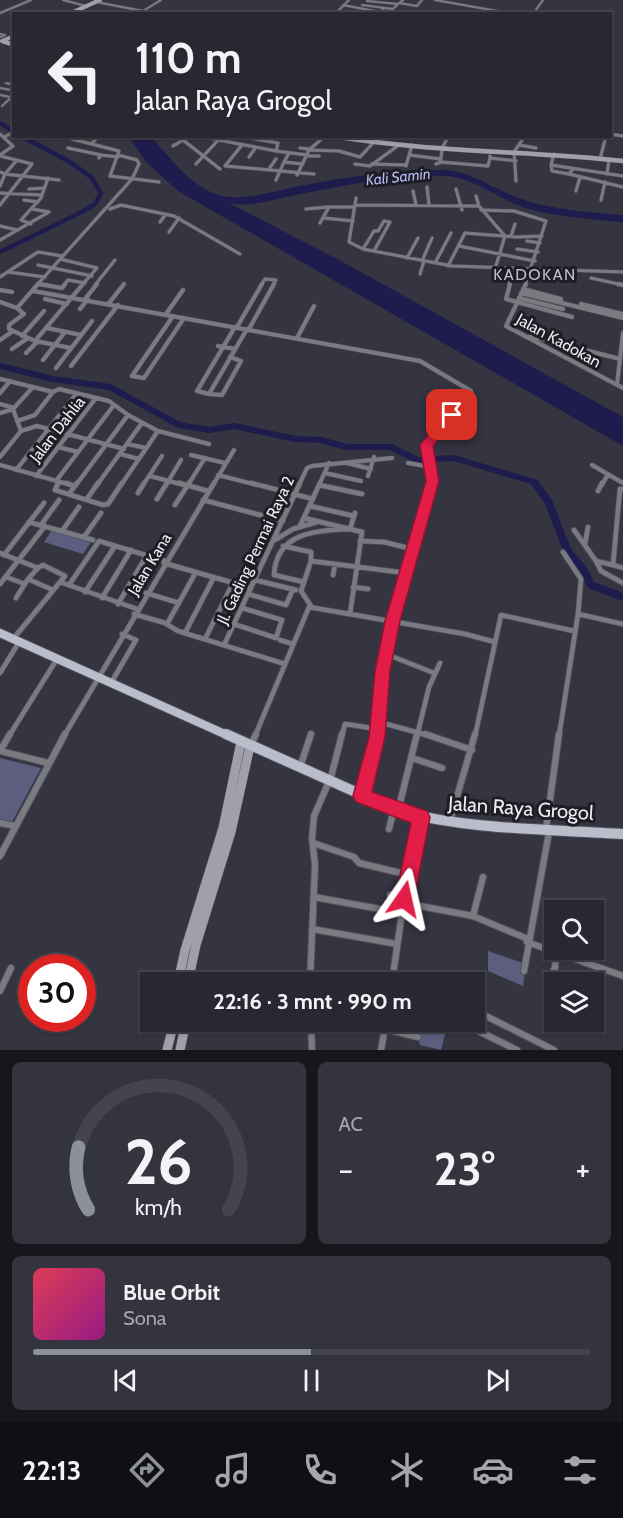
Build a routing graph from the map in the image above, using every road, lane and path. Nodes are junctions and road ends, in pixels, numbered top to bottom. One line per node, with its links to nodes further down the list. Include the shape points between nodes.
1 (31, 0): 29 (street)
2 (63, 0): 15 (street)
3 (161, 0): 20 (street)
4 (349, 0): 13 (street)
5 (390, 0): 11 (street)
6 (403, 0): 12 (street)
7 (422, 0): 16 (street)
8 (435, 0): 28 (street)
9 (98, 1): 15 (street); 20 (street)
10 (368, 1): 11 (street); 14 (street)
11 (387, 3): 12 (street)
12 (399, 4): 16 (street); 18 (street, via 394,9)
13 (343, 5): 17 (street); 23 (street)
14 (362, 5): 17 (street); 18 (street)
15 (86, 6): 19 (street)
16 (417, 6): 27 (street)
17 (357, 8): 24 (street); 25 (street)
18 (384, 8): 26 (street)
19 (76, 10): 21 (street); 22 (street)
20 (143, 11)
21 (72, 12)
22 (86, 12)
23 (337, 12)
24 (352, 12)
25 (366, 12)
26 (381, 12)
27 (413, 12)
28 (503, 12)
29 (0, 13)
30 (6, 83): 31 (street)
31 (12, 85)
32 (0, 95): 33 (street)
33 (12, 96): 34 (street)
34 (2, 106)
35 (12, 133): 37 (street)
36 (0, 134): 37 (street)
37 (4, 137): 78 (street, via 13,146)
38 (72, 138): 55 (street)
39 (96, 138): 55 (street)
40 (188, 138): 51 (street)
41 (206, 138): 53 (street)
42 (220, 138): 53 (street)
43 (251, 138): 52 (street)
44 (266, 138): 52 (street)
45 (323, 138): 58 (street)
46 (344, 138): 54 (street)
47 (379, 138): 54 (street)
48 (448, 138): 63 (street)
49 (524, 138): 60 (street)
50 (605, 138): 89 (street)
51 (183, 140): 61 (street); 82 (street)
52 (263, 140): 65 (street); 71 (street, via 283,145)
53 (218, 141): 57 (street); 82 (street)
54 (375, 142): 56 (street); 85 (street)
55 (90, 143): 70 (street); 81 (street, via 118,150)
56 (401, 144): 59 (street); 105 (street)
57 (242, 145): 65 (street); 108 (street, via 225,166)
58 (315, 145): 62 (street); 69 (street)
59 (412, 145): 63 (street); 80 (street)
60 (519, 145): 73 (street); 75 (street, via 537,146)
61 (173, 146)
62 (322, 147)
63 (443, 147): 67 (street); 91 (street)
64 (68, 148): 70 (street)
65 (256, 148): 71 (street); 84 (street)
66 (300, 148): 69 (street)
67 (464, 148): 68 (street); 97 (street)
68 (476, 149): 72 (street); 102 (street)
69 (309, 150): 79 (street); 85 (street, via 339,151)
70 (81, 151): 81 (street)
71 (276, 151): 74 (street)
72 (493, 151): 73 (street); 86 (street); 88 (street)
73 (514, 152): 75 (street); 93 (street)
74 (289, 153): 76 (street); 95 (street)
75 (532, 153): 77 (street)
76 (298, 154): 79 (street); 96 (street)
77 (554, 154): 89 (street); 104 (street)
78 (0, 155): 90 (street)
79 (307, 155): 83 (street); 103 (street)
80 (409, 155): 91 (street); 105 (street, via 406,166)
81 (118, 156): 123 (street); 128 (street, via 137,160)
82 (203, 156): 99 (street); 107 (street)
83 (319, 156)
84 (249, 157)
85 (360, 157): 100 (street)
86 (490, 158): 88 (street); 106 (street)
87 (276, 159): 108 (street)
88 (497, 159): 93 (street)
89 (600, 159): 92 (street)
90 (17, 160): 116 (street); 125 (street, via 32,164)
91 (441, 160): 97 (street); 101 (street)
92 (609, 160): 94 (street); 120 (street)
93 (516, 161): 131 (street)
94 (623, 161)
95 (284, 162): 96 (street); 111 (street)
96 (293, 163): 103 (street); 114 (street)
97 (459, 163): 102 (street)
98 (585, 163): 112 (street)
99 (196, 164)
100 (355, 164): 105 (street); 109 (street)
101 (436, 164)
102 (474, 164): 106 (street)
103 (303, 165): 117 (street)
104 (551, 165): 110 (street); 119 (street, via 552,171)
105 (370, 166)
106 (488, 166): 115 (street)
107 (220, 169)
108 (268, 169): 111 (street); 121 (street)
109 (352, 169)
110 (573, 169): 112 (street); 119 (street)
111 (279, 171): 114 (street); 130 (street)
112 (583, 171): 120 (street)
113 (0, 172): 116 (street)
114 (288, 172): 117 (street)
115 (487, 172)
116 (5, 174): 125 (street); 134 (street)
117 (297, 174): 118 (street)
118 (314, 174)
119 (569, 174): 126 (street)
120 (607, 174): 124 (street); 133 (street)
121 (265, 175)
122 (102, 176): 123 (street)
123 (110, 176): 128 (street)
124 (623, 176)
125 (22, 177): 127 (street); 143 (street)
126 (580, 177): 133 (street); 141 (street)
127 (48, 178): 129 (street); 137 (street)
128 (132, 179): 132 (street); 164 (street)
129 (58, 180)
130 (276, 180)
131 (516, 181)
132 (159, 182)
133 (605, 183): 136 (street); 149 (street)
134 (0, 186)
135 (427, 187): 154 (street)
136 (623, 187)
137 (45, 188): 138 (street); 144 (street)
138 (30, 189)
139 (456, 189): 155 (street)
140 (413, 191): 153 (street)
141 (576, 191)
142 (0, 193): 143 (street)
143 (9, 194): 144 (street); 151 (street)
144 (42, 195): 150 (street)
145 (476, 196): 157 (street)
146 (396, 197): 152 (street)
147 (356, 198): 156 (street)
148 (24, 200): 150 (street)
149 (601, 200)
150 (38, 202): 159 (street)
151 (0, 205)
152 (395, 205): 153 (street); 156 (street)
153 (416, 205): 154 (street)
154 (429, 205): 155 (street)
155 (460, 205): 157 (street); 161 (street)
156 (355, 206): 158 (street); 167 (street)
157 (479, 206): 162 (street)
158 (328, 207): 160 (street); 166 (street)
159 (32, 209): 170 (street, via 21,220); 170 (street, via 50,212)
160 (306, 209)
161 (462, 210)
162 (481, 210): 177 (street); 180 (street, via 514,211 546,220)
163 (166, 214): 164 (street, via 121,205); 165 (street); 168 (street)
164 (100, 215): 193 (street)
165 (179, 218): 175 (street); 192 (street)
166 (324, 218): 167 (street); 169 (street)
167 (353, 221): 187 (street, via 350,243)
168 (160, 222)
169 (320, 223)
170 (31, 224): 173 (street)
171 (515, 224): 178 (street)
172 (0, 226): 173 (street)
173 (17, 230): 181 (street)
174 (530, 231): 179 (street)
175 (169, 232)
176 (451, 233): 199 (street)
177 (505, 236): 178 (street); 186 (street, via 465,233); 191 (street)
178 (511, 236): 179 (street)
179 (530, 236): 180 (street)
180 (542, 236): 185 (street, Jalan Kadokan)
181 (0, 238)
182 (418, 238): 194 (street)
183 (432, 238): 196 (street)
184 (527, 241): 185 (street)
185 (540, 243): 190 (street, Jalan Kadokan)
186 (459, 246): 191 (street); 202 (street)
187 (363, 249): 189 (street); 189 (street, via 374,231 391,220)
188 (517, 249): 190 (street)
189 (374, 251): 194 (street)
190 (538, 252): 197 (street, Jalan Kadokan)
191 (500, 254): 197 (street); 205 (street)
192 (240, 255)
193 (61, 257): 203 (street); 208 (street, via 38,252); 211 (street, via 95,266)
194 (405, 258): 196 (street); 201 (street)
195 (116, 260): 226 (street)
196 (423, 261): 199 (street); 210 (street)
197 (535, 261): 207 (street, Jalan Kadokan)
198 (479, 262): 204 (street)
199 (435, 264): 202 (street)
200 (38, 265): 203 (street)
201 (399, 265)
202 (447, 266): 204 (street)
203 (52, 268): 211 (street); 213 (street)
204 (477, 268): 205 (street)
205 (495, 269): 206 (street)
206 (513, 270): 207 (street); 223 (street, via 506,298)
207 (532, 270): 209 (street); 223 (street, Jalan Kadokan)
208 (8, 272): 212 (street); 213 (street)
209 (623, 272)
210 (420, 274)
211 (92, 276): 215 (street)
212 (0, 277)
213 (45, 277): 216 (street)
214 (591, 278): 218 (street)
215 (85, 283): 216 (street, via 68,280 62,288); 224 (street)
216 (39, 284): 221 (street)
217 (123, 284): 231 (street)
218 (623, 285)
219 (0, 290): 222 (street)
220 (183, 290): 240 (street)
221 (33, 291): 224 (street); 236 (street)
222 (12, 292)
223 (520, 296): 227 (street); 238 (street); 242 (street); 243 (street); 254 (street, Jalan Kadokan, via 506,325)
224 (73, 297): 226 (street); 232 (street)
225 (45, 299): 232 (street)
226 (87, 299): 231 (street); 237 (street)
227 (561, 299)
228 (253, 300): 230 (street); 230 (street, via 265,279 276,280); 246 (street)
229 (0, 302): 236 (street)
230 (265, 302): 248 (street)
231 (109, 303): 234 (street)
232 (67, 304): 247 (street)
233 (581, 304): 242 (street)
234 (118, 305): 240 (street); 270 (street)
235 (314, 306): 256 (street)
236 (17, 308): 249 (street, via 24,314 8,326)
237 (80, 309)
238 (563, 309)
239 (44, 311): 253 (street)
240 (166, 314): 241 (street)
241 (173, 316): 244 (street); 260 (street)
242 (623, 316)
243 (572, 317)
244 (184, 318): 246 (street); 263 (street)
245 (92, 321): 252 (street)
246 (236, 327): 248 (street); 261 (street)
247 (47, 328): 250 (street); 258 (street)
248 (248, 329): 256 (street); 265 (street)
249 (13, 331): 253 (street); 257 (street)
250 (65, 332): 252 (street); 259 (street)
251 (623, 333): 268 (street)
252 (81, 335): 262 (street)
253 (22, 336): 255 (street)
254 (526, 337): 268 (street); 276 (street, Jalan Kadokan)
255 (28, 338): 258 (street); 264 (street)
256 (297, 338): 321 (street, via 420,361 469,389 470,395 430,440)
257 (0, 340)
258 (36, 342): 259 (street); 266 (street)
259 (53, 345): 262 (street); 269 (street)
260 (153, 345): 263 (street); 263 (street, via 133,376 144,378)
261 (220, 346): 265 (street); 282 (street, via 197,390)
262 (71, 348): 271 (street)
263 (164, 348)
264 (12, 349)
265 (235, 349): 267 (street)
266 (26, 353)
267 (230, 357): 272 (street); 274 (street, via 242,361)
268 (621, 359): 276 (street)
269 (43, 360)
270 (71, 366)
271 (57, 368)
272 (218, 378): 274 (street); 282 (street)
273 (0, 379): 275 (street)
274 (230, 380): 282 (street, via 222,395)
275 (10, 381): 277 (street); 280 (street)
276 (616, 385): 278 (street, Jalan Kadokan)
277 (33, 387): 279 (street); 287 (street)
278 (623, 388)
279 (53, 392): 281 (street, via 59,389); 290 (street)
280 (0, 393)
281 (77, 393): 283 (street); 294 (street)
282 (209, 394)
283 (96, 398): 285 (street); 297 (street, Jalan Dahlia)
284 (0, 404): 286 (street)
285 (114, 405): 289 (street); 298 (street)
286 (7, 409): 287 (street); 288 (street)
287 (14, 409): 291 (street)
288 (0, 413)
289 (128, 415): 292 (street); 299 (street)
290 (35, 416): 291 (street); 293 (street)
291 (17, 421): 295 (street)
292 (142, 423): 296 (street); 300 (street)
293 (37, 426): 294 (street); 295 (street)
294 (48, 429): 297 (street); 324 (street)
295 (21, 431): 310 (street)
296 (158, 431): 301 (street); 303 (street)
297 (68, 434): 298 (street); 302 (street, Jalan Dahlia)
298 (88, 439): 299 (street); 306 (street)
299 (106, 444): 304 (street); 337 (street)
300 (128, 444): 303 (street); 304 (street)
301 (209, 444)
302 (58, 447): 306 (street); 328 (street, Jalan Dahlia)
303 (146, 448): 314 (street)
304 (124, 449): 307 (street)
305 (234, 450): 316 (street, Jalan Kana)
306 (78, 452): 333 (street)
307 (120, 454): 314 (street); 347 (street)
308 (191, 454): 312 (street)
309 (162, 456): 329 (street)
310 (0, 457)
311 (374, 457): 313 (street); 318 (street); 323 (street)
312 (205, 458): 316 (street); 335 (street)
313 (392, 458)
314 (139, 459): 347 (street, via 106,504)
315 (181, 460): 331 (street)
316 (225, 463): 327 (street, Jalan Kana)
317 (329, 463): 318 (street, Jl. Gading Permai Raya 2); 325 (street); 343 (street, Jl. Gading Permai Raya 2, via 308,468)
318 (344, 463): 323 (street)
319 (408, 463): 321 (street)
320 (0, 465): 324 (street)
321 (430, 465): 372 (street, via 429,494)
322 (592, 465): 326 (street)
323 (371, 469): 330 (street)
324 (16, 470): 328 (street)
325 (325, 473): 332 (street); 336 (street)
326 (608, 474): 334 (street); 340 (street)
327 (218, 475): 339 (street, Jalan Kana); 343 (street)
328 (36, 476): 333 (street)
329 (150, 476): 331 (street); 341 (street)
330 (368, 476)
331 (168, 481): 335 (street); 348 (street)
332 (361, 481)
333 (58, 482): 337 (street); 342 (street, via 54,490)
334 (623, 483)
335 (186, 485): 339 (street); 351 (street)
336 (320, 485): 344 (street); 345 (street)
337 (75, 486): 342 (street)
338 (623, 489): 382 (street)
339 (208, 491): 349 (street, Jalan Kana)
340 (598, 491)
341 (138, 493)
342 (69, 494): 347 (street)
343 (295, 494): 345 (street); 356 (street, Jl. Gading Permai Raya 2)
344 (362, 494)
345 (313, 499): 352 (street)
346 (59, 500): 359 (street)
347 (87, 500)
348 (157, 500)
349 (203, 500): 356 (street); 380 (street, Jalan Kana)
350 (44, 503): 358 (street)
351 (175, 505)
352 (310, 506): 355 (street); 362 (street, via 355,515)
353 (79, 507): 364 (street)
354 (100, 513): 365 (street)
355 (304, 518): 357 (street); 360 (street)
356 (283, 521): 368 (street, Jl. Gading Permai Raya 2)
357 (319, 521): 360 (street); 362 (street)
358 (29, 522): 359 (street); 375 (street)
359 (43, 526): 364 (street); 377 (street)
360 (300, 526): 368 (street)
361 (588, 527): 369 (street)
362 (350, 528): 367 (street, via 362,532); 371 (street, via 316,531)
363 (574, 530): 369 (street)
364 (62, 531): 365 (street)
365 (84, 537): 366 (street)
366 (93, 540)
367 (360, 541): 372 (street); 383 (street)
368 (273, 542): 391 (street, Jl. Gading Permai Raya 2)
369 (585, 544): 379 (street)
370 (116, 546): 373 (street); 398 (street, via 98,542); 405 (street)
371 (283, 546): 378 (street, via 311,552); 394 (street, via 274,575)
372 (412, 549): 387 (street)
373 (131, 550): 376 (street); 409 (street)
374 (563, 552): 416 (street, via 580,576)
375 (2, 554): 377 (street)
376 (147, 555): 380 (street); 411 (street)
377 (19, 560): 384 (street); 389 (street)
378 (311, 561): 381 (street); 394 (street)
379 (596, 561): 382 (street); 396 (street, via 601,571)
380 (165, 562): 386 (street); 406 (street, Jalan Kana)
381 (335, 565): 383 (street); 388 (street)
382 (613, 565): 385 (street)
383 (356, 567): 387 (street); 399 (street)
384 (38, 568): 392 (street); 393 (street, via 43,565 64,574)
385 (623, 568)
386 (196, 572): 390 (street); 410 (street)
387 (406, 573): 417 (street)
388 (333, 574)
389 (6, 577): 392 (street); 397 (street)
390 (214, 578): 395 (street); 423 (street)
391 (255, 580): 400 (street, Jl. Gading Permai Raya 2); 403 (street)
392 (27, 581): 402 (street); 408 (street)
393 (60, 582): 398 (street); 402 (street)
394 (304, 582): 404 (street)
395 (233, 583): 400 (street); 425 (street)
396 (623, 583)
397 (0, 584)
398 (69, 585): 405 (street)
399 (353, 587): 401 (street); 415 (street)
400 (251, 588): 407 (street, Jl. Gading Permai Raya 2)
401 (368, 589)
402 (53, 590): 427 (street)
403 (294, 590): 404 (street); 407 (street, via 287,605)
404 (301, 591): 412 (street)
405 (85, 592): 409 (street)
406 (146, 593): 410 (street); 414 (street, Jalan Kana)
407 (248, 594): 413 (street, Jl. Gading Permai Raya 2)
408 (16, 598)
409 (102, 598): 411 (street)
410 (179, 603): 418 (street)
411 (119, 604): 414 (street)
412 (311, 606): 415 (street); 429 (street)
413 (242, 608): 419 (street, Jl. Gading Permai Raya 2); 426 (street, via 283,620)
414 (135, 612): 418 (street); 424 (street, Jalan Kana)
415 (350, 614): 417 (street)
416 (578, 614): 420 (street); 421 (street)
417 (393, 621): 428 (street); 431 (street)
418 (167, 624): 423 (street)
419 (234, 624): 426 (street); 430 (street, Jl. Gading Permai Raya 2)
420 (623, 624)
421 (574, 631): 428 (street, via 503,614); 457 (street)
422 (0, 633): 427 (main road, Jalan Raya Grogol)
423 (185, 633): 425 (street)
424 (122, 634): 437 (street, Jalan Kana); 438 (street, via 136,640)
425 (205, 639): 430 (street)
426 (278, 639): 429 (street)
427 (16, 641): 432 (main road, Jalan Raya Grogol); 435 (street)
428 (495, 642): 443 (street)
429 (293, 644): 434 (street)
430 (224, 645): 434 (street)
431 (386, 654): 436 (street); 439 (street)
432 (57, 659): 437 (main road, Jalan Raya Grogol); 444 (street)
433 (440, 663): 436 (street)
434 (285, 664): 442 (street)
435 (0, 673)
436 (434, 673): 440 (street)
437 (96, 678): 438 (main road, Jalan Raya Grogol); 446 (street, Jalan Kana)
438 (111, 684): 442 (main road, Jalan Raya Grogol)
439 (379, 726): 440 (street); 449 (street, via 345,724); 450 (street)
440 (419, 732): 443 (street); 445 (street)
441 (311, 733): 447 (street)
442 (246, 744): 447 (main road, Jalan Raya Grogol); 477 (street); 478 (street, via 231,832)
443 (472, 750): 453 (street)
444 (0, 751): 446 (street)
445 (412, 758): 448 (street); 451 (street)
446 (48, 763): 455 (street, Jalan Kana)
447 (300, 768): 449 (main road, Jalan Raya Grogol)
448 (442, 768)
449 (329, 781): 450 (main road, Jalan Raya Grogol); 460 (street, via 315,811)
450 (362, 796): 451 (main road, Jalan Raya Grogol)
451 (396, 810): 452 (main road, Jalan Raya Grogol); 456 (street)
452 (421, 817): 453 (main road, Jalan Raya Grogol); 462 (street)
453 (450, 821): 457 (main road, Jalan Raya Grogol)
454 (0, 823): 455 (street)
455 (15, 826): 459 (street, Jalan Kana)
456 (389, 829)
457 (548, 829): 458 (main road, Jalan Raya Grogol); 470 (street)
458 (623, 834)
459 (4, 841): 461 (street, Jalan Kana)
460 (313, 843): 462 (street, via 354,857 359,863); 465 (street)
461 (0, 856)
462 (409, 875): 466 (street)
463 (483, 877): 468 (street)
464 (390, 895): 466 (street)
465 (314, 897): 467 (street); 469 (street)
466 (404, 901): 467 (street); 468 (street)
467 (402, 913): 471 (street)
468 (472, 916): 470 (street)
469 (312, 929): 471 (street); 479 (street)
470 (528, 941): 472 (street); 476 (street)
471 (397, 944): 480 (street)
472 (544, 947)
473 (583, 960): 474 (street)
474 (587, 962): 481 (street)
475 (11, 968): 482 (street)
476 (524, 971)
477 (180, 972)
478 (190, 972)
479 (310, 972)
480 (393, 972)
481 (623, 976)
482 (0, 991)
483 (485, 1016): 496 (street)
484 (172, 1032): 491 (street)
485 (184, 1032): 492 (street)
486 (311, 1032): 493 (street)
487 (384, 1032): 494 (street)
488 (404, 1032): 490 (street)
489 (480, 1032): 495 (street)
490 (418, 1037)
491 (167, 1050)
492 (180, 1050)
493 (312, 1050)
494 (381, 1050)
495 (517, 1050)
496 (554, 1050)

